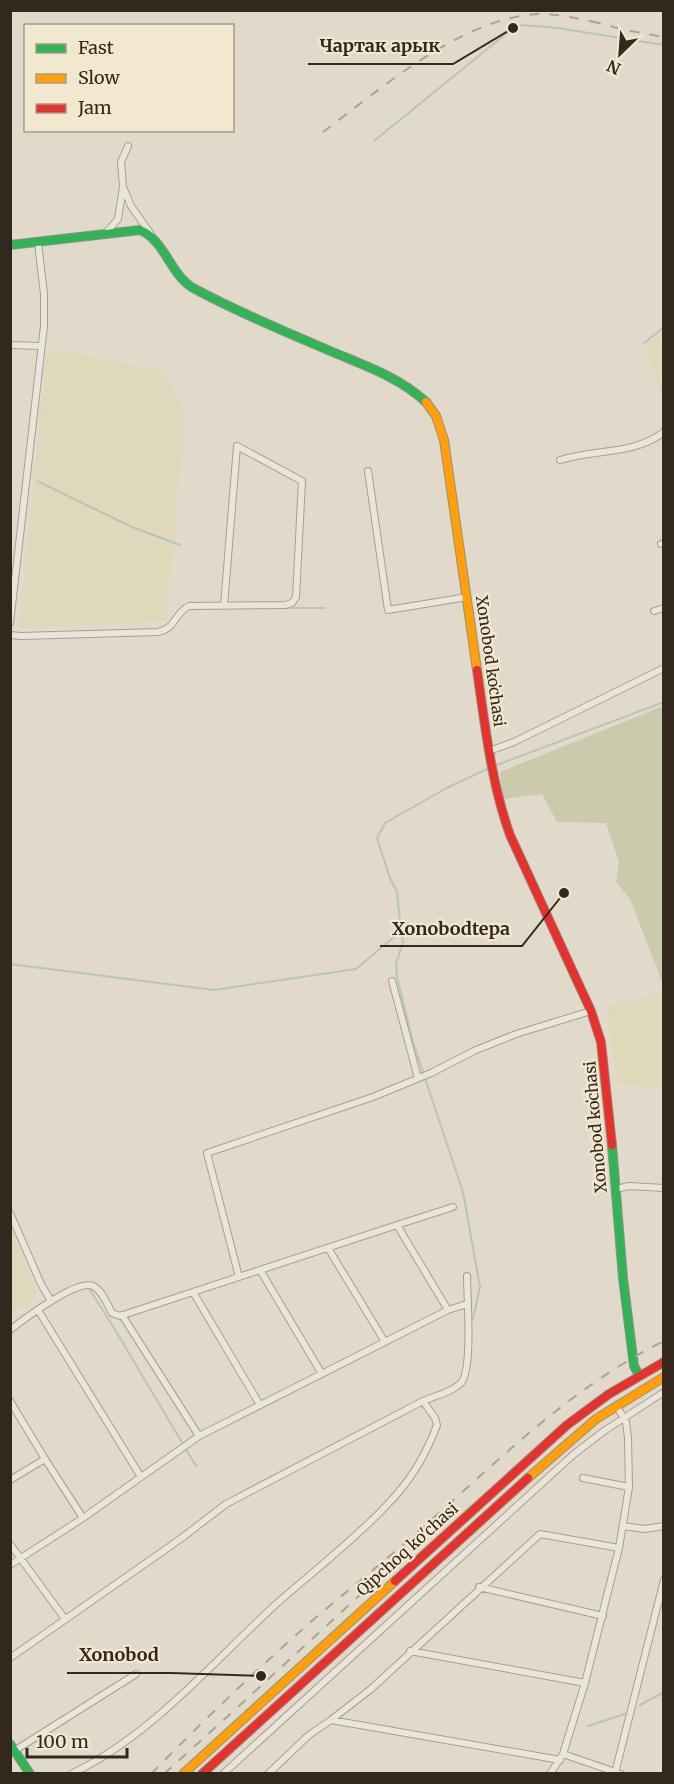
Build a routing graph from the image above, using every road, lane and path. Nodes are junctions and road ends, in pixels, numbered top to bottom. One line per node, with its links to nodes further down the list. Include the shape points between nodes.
1 (128, 146): 2 (street, via 122,162)
2 (123, 187): 3 (street, via 118,219); 4 (street)
3 (105, 234): 4 (main road, via 140,230); 5 (main road)
4 (156, 241): 12 (main road, Xonobod koʻchasi, via 191,287 396,381 430,405 443,435)
5 (38, 243): 6 (main road); 8 (street, via 44,294)
6 (10, 244)
7 (10, 345): 8 (street)
8 (41, 346): 16 (street)
9 (663, 432): 10 (street, via 642,445)
10 (560, 459)
11 (368, 471): 12 (street, via 388,610)
12 (467, 597): 19 (main road, Xonobod koʻchasi)
13 (224, 606): 13 (street, via 285,605 296,597 302,481 237,446); 17 (street, via 187,607 170,628 158,632)
14 (663, 608): 15 (street)
15 (654, 611)
16 (10, 623)
17 (10, 635)
18 (663, 668): 19 (street)
19 (489, 751): 21 (main road, Xonobod koʻchasi, via 510,835)
20 (393, 981): 22 (street)
21 (591, 1011): 22 (street, via 511,1036); 24 (main road, Xonobod koʻchasi, via 603,1054)
22 (418, 1078): 31 (street, via 207,1153)
23 (663, 1188): 24 (street)
24 (616, 1189): 42 (main road, Xonobod koʻchasi, via 625,1294 634,1366)
25 (453, 1207): 27 (street)
26 (10, 1213): 33 (street)
27 (397, 1226): 28 (street); 36 (street)
28 (328, 1248): 29 (street); 39 (street)
29 (260, 1270): 31 (street); 41 (street)
30 (467, 1276): 34 (street)
31 (239, 1277): 32 (street)
32 (193, 1292): 37 (street); 49 (street)
33 (51, 1301): 35 (street); 37 (street, via 90,1284 99,1290 114,1315)
34 (467, 1304): 36 (street); 48 (street, via 465,1375 453,1389)
35 (38, 1310): 38 (street); 54 (street)
36 (448, 1310): 39 (street)
37 (122, 1315): 52 (street)
38 (10, 1329)
39 (385, 1342): 41 (street)
40 (663, 1362): 42 (main road, Qipchoq ko'chasi)
41 (322, 1374): 49 (street)
42 (639, 1375): 44 (main road, Xonobod koʻchasi); 46 (main road, Qipchoq ko'chasi)
43 (663, 1377): 44 (main road, Qipchoq ko'chasi)
44 (646, 1387): 50 (main road, Qipchoq ko'chasi)
45 (663, 1392): 51 (street)
46 (609, 1394): 50 (main road); 78 (main road, Qipchoq ko'chasi, via 535,1453)
47 (10, 1401): 53 (street)
48 (423, 1401): 68 (street, via 226,1504); 77 (street, via 437,1425 421,1461 387,1506 175,1702 95,1762)
49 (260, 1405): 52 (street)
50 (616, 1405): 51 (street); 79 (main road, Qipchoq ko'chasi, via 558,1450)
51 (623, 1417): 57 (street, via 628,1438); 80 (street, via 573,1454)
52 (199, 1436): 54 (street)
53 (45, 1459): 56 (street); 58 (street)
54 (141, 1477): 58 (street)
55 (583, 1478): 57 (street)
56 (10, 1480)
57 (629, 1487): 59 (street)
58 (83, 1518): 63 (street)
59 (623, 1526): 60 (street); 62 (street)
60 (663, 1526)
61 (10, 1544): 63 (street)
62 (619, 1548): 66 (street, via 540,1534); 67 (street)
63 (20, 1558): 64 (street); 68 (street)
64 (10, 1564)
65 (663, 1580): 83 (street)
66 (480, 1587): 67 (street); 69 (street)
67 (603, 1616): 72 (street)
68 (65, 1619): 70 (street)
69 (410, 1651): 72 (street); 73 (street)
70 (10, 1658)
71 (136, 1674): 74 (street)
72 (585, 1683): 75 (street)
73 (332, 1720): 75 (street); 81 (street, via 309,1735)
74 (13, 1748): 76 (main road)
75 (562, 1757): 82 (street); 83 (street)
76 (30, 1773)
77 (71, 1773)
78 (183, 1773)
79 (202, 1773)
80 (223, 1773)
81 (268, 1773)
82 (553, 1773)
83 (618, 1773)

